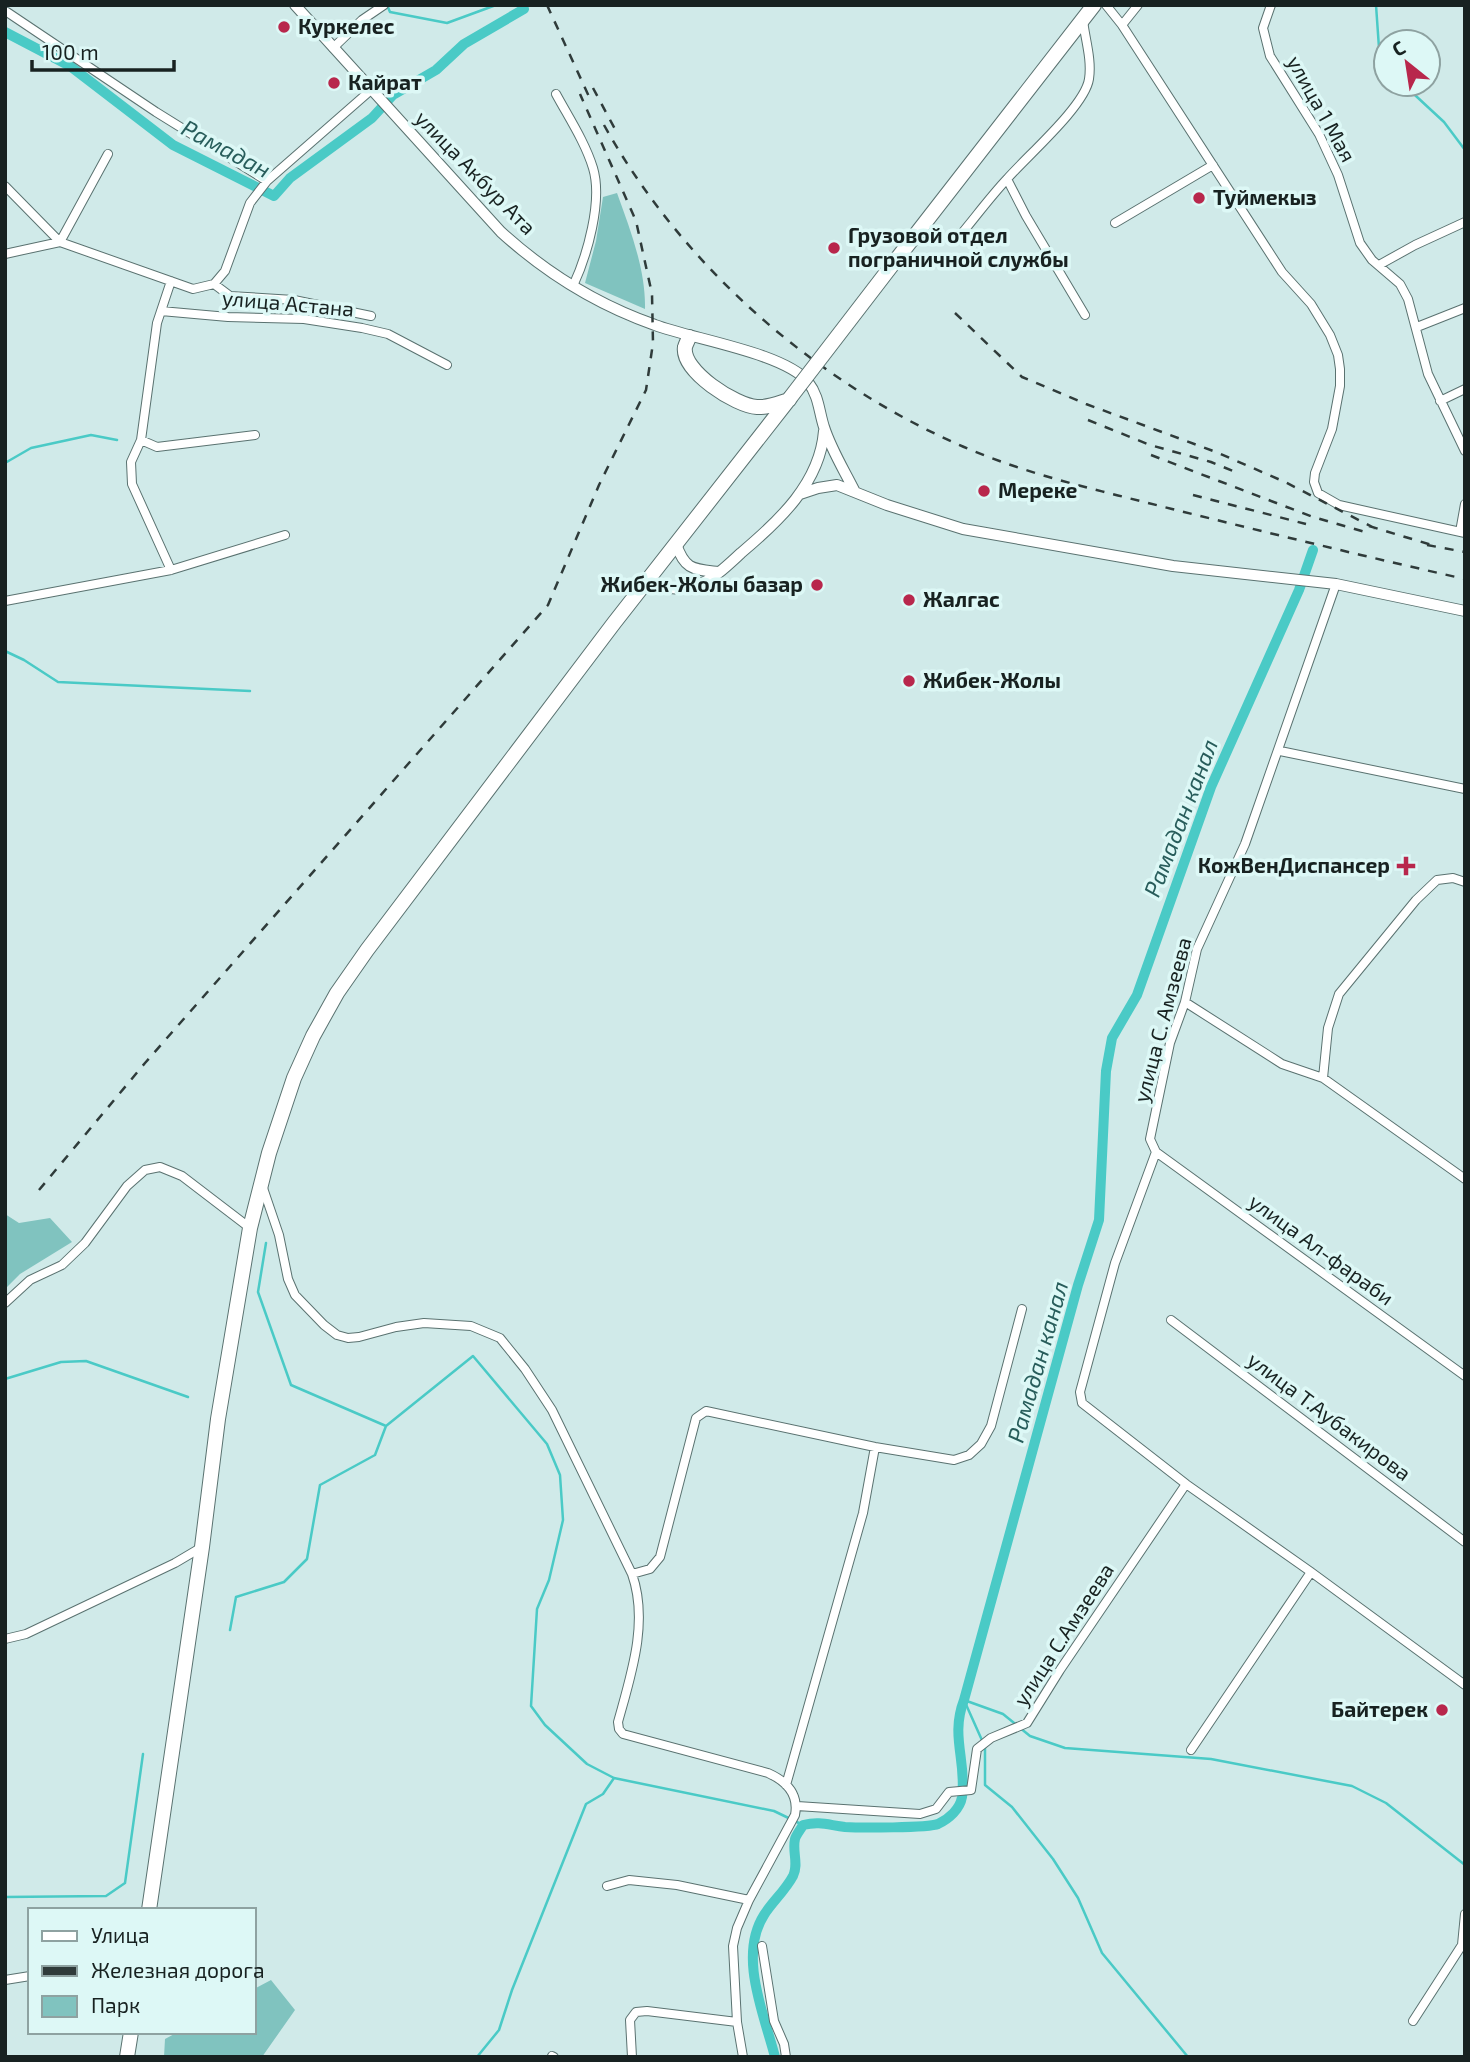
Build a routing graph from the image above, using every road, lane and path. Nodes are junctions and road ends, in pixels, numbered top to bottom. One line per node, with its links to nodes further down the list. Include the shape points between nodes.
1 (295, 5): 10 (main road, улица Акбур Ата)
2 (384, 5): 10 (street)
3 (1094, 5): 8 (highway)
4 (1106, 5): 9 (street)
5 (1138, 5): 9 (street)
6 (1271, 5): 23 (street, улица 1 Мая, via 1263,29 1266,45 1338,174 1360,243)
7 (7, 12): 16 (street)
8 (1083, 20): 15 (street, via 1089,80 1082,96); 35 (highway, bridge)
9 (1122, 25): 14 (street)
10 (333, 48): 11 (main road, улица Акбур Ата)
11 (371, 90): 16 (street, улица Астана); 26 (main road, улица Акбур Ата, via 501,232)
12 (556, 94): 26 (street, via 594,171 595,205 583,264)
13 (107, 154): 21 (street)
14 (1213, 165): 19 (street); 44 (street, via 1282,272 1311,304 1338,355 1340,386 1332,429 1315,473 1318,493 1339,505)
15 (1007, 179): 20 (street); 29 (street)
16 (267, 181): 25 (street, улица Астана, via 250,203 225,271)
17 (5, 186): 21 (street)
18 (1465, 222): 23 (street)
19 (1115, 223)
20 (962, 233)
21 (60, 242): 22 (street); 24 (street, улица Астана)
22 (5, 254)
23 (1379, 265): 31 (street, улица 1 Мая, via 1405,292)
24 (171, 281): 25 (street, улица Астана, via 193,289); 28 (street)
25 (214, 284): 30 (street, улица Астана, via 230,296 293,300)
26 (573, 286): 32 (main road, улица Акбур Ата, via 653,325)
27 (1465, 308): 31 (street)
28 (160, 311): 33 (street, улица Астана, via 303,319 362,328 388,334); 39 (street)
29 (1085, 315)
30 (371, 316)
31 (1417, 327): 36 (street, улица 1 Мая, via 1420,351)
32 (689, 337): 35 (highway, via 686,356 712,386 750,406); 37 (main road, улица Акбур Ата, via 776,361 792,370 808,382)
33 (447, 365)
34 (1465, 388): 36 (street)
35 (789, 399): 46 (highway)
36 (1440, 401): 40 (street, улица 1 Мая)
37 (824, 428): 41 (main road, улица Акбур Ата); 42 (main road, via 815,469)
38 (256, 435): 39 (street, via 157,447)
39 (141, 440): 47 (street, via 131,462 132,484)
40 (1465, 450)
41 (854, 490): 42 (main road, via 837,485); 50 (main road, via 963,529 1173,566)
42 (800, 494): 48 (main road, via 763,535)
43 (1465, 504): 44 (street)
44 (1462, 533)
45 (285, 535): 47 (street)
46 (676, 544): 48 (main road, via 681,560 690,568); 49 (highway)
47 (172, 570): 51 (street)
48 (718, 572): 49 (main road, via 688,588)
49 (645, 583): 60 (highway, via 337,993 294,1078)
50 (1336, 583): 52 (main road); 53 (street, улица С. Амзеева)
51 (5, 601)
52 (1465, 611)
53 (1280, 751): 54 (street); 56 (street, улица С. Амзеева, via 1245,844 1197,949)
54 (1465, 789)
55 (1465, 882): 57 (street, via 1437,880 1339,994 1328,1028)
56 (1185, 1002): 57 (street, via 1282,1064); 58 (street, улица С. Амзеева, via 1170,1043 1150,1139)
57 (1323, 1078): 59 (street)
58 (1156, 1152): 65 (street, улица Ал-фараби); 67 (street, улица С. Амзеева, via 1115,1263 1080,1392 1082,1403)
59 (1465, 1179)
60 (261, 1184): 61 (highway); 71 (street, via 295,1295 337,1335 359,1337 424,1324 471,1326 500,1338 552,1410)
61 (250, 1228): 62 (street, via 182,1175 160,1167 145,1170 127,1186 78,1250 62,1265 30,1280); 69 (highway)
62 (5, 1303)
63 (1022, 1309): 66 (street, via 991,1426 981,1444 954,1460)
64 (1171, 1320): 68 (street, улица Т.Аубакирова)
65 (1465, 1376)
66 (875, 1447): 71 (street, via 706,1410 696,1418 660,1557 650,1569); 75 (street, via 863,1513)
67 (1186, 1484): 70 (street); 76 (street, улица С.Амзеева, via 1027,1723 977,1749 971,1790 948,1792 936,1809 920,1814)
68 (1465, 1542)
69 (202, 1547): 72 (street, via 26,1634); 79 (highway)
70 (1311, 1572): 73 (street); 74 (street)
71 (632, 1574): 75 (street, via 639,1592 638,1638 618,1722 623,1734 768,1773)
72 (5, 1639)
73 (1465, 1685)
74 (1191, 1750)
75 (786, 1784): 76 (street)
76 (797, 1806): 78 (street)
77 (607, 1886): 78 (street, via 629,1880)
78 (748, 1900): 85 (street, via 733,1945)
79 (149, 1908)
80 (1465, 1914): 84 (street, via 1462,1945)
81 (762, 1946): 90 (street, via 774,2021)
82 (28, 1976): 83 (street)
83 (5, 1980)
84 (1413, 2021)
85 (737, 2022): 88 (street, via 636,2012 630,2020); 89 (street)
86 (131, 2034): 87 (highway)
87 (127, 2057)
88 (632, 2057)
89 (743, 2057)
90 (786, 2057)

